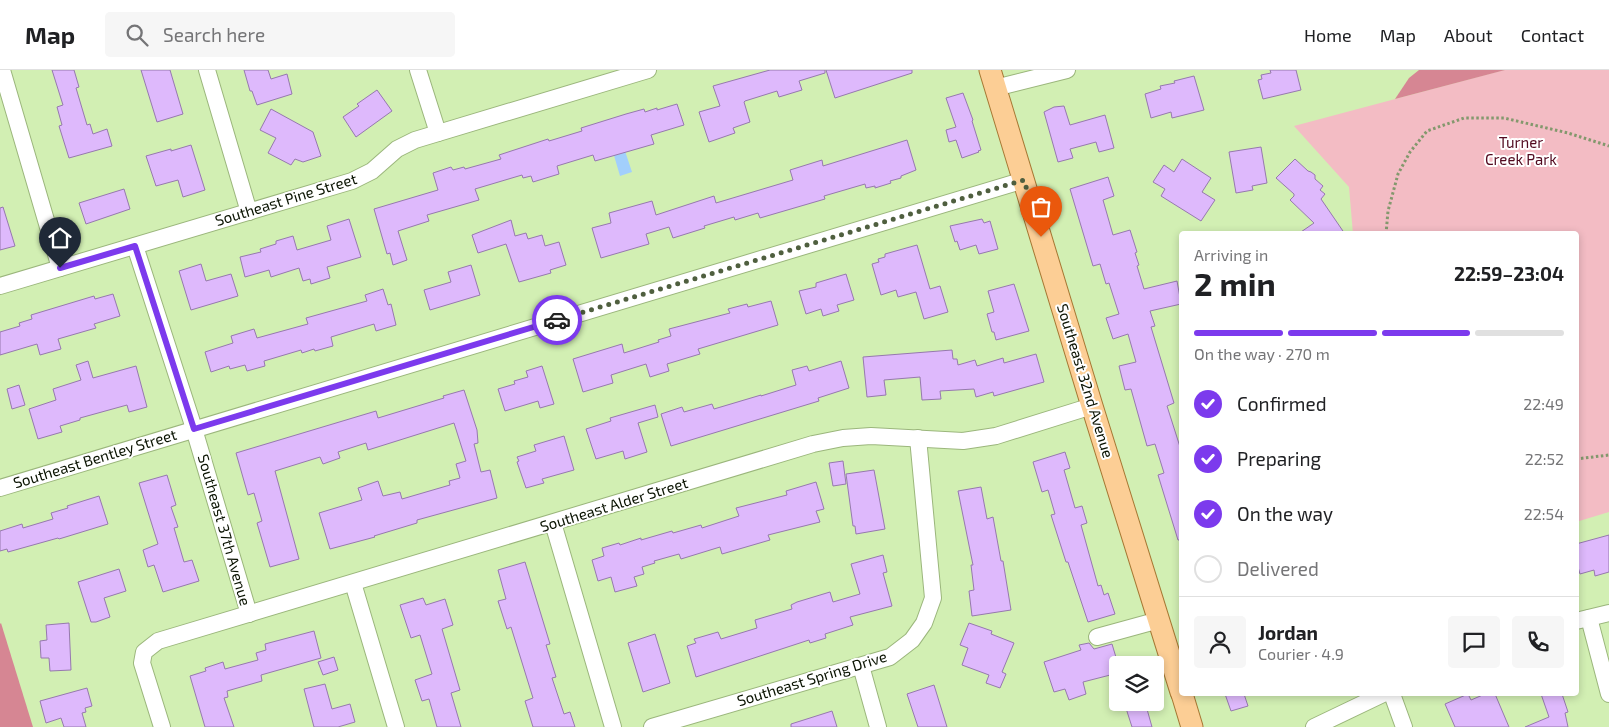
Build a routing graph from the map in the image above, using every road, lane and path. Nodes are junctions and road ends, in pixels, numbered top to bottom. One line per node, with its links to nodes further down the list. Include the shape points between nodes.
1 (2, 70): 14 (street)
2 (207, 70): 11 (street)
3 (418, 70): 8 (street)
4 (648, 70): 6 (street, Southeast Pine Street)
5 (1066, 70): 7 (street)
6 (620, 74): 8 (street, Southeast Pine Street)
7 (992, 79): 10 (main road, Southeast 32nd Avenue)
8 (438, 133): 11 (street, Southeast Pine Street, via 397,149 372,171 352,181)
9 (1609, 146): 12 (path, via 1504,118 1464,118 1427,131 1398,174 1388,210)
10 (1024, 180): 16 (main road, Southeast 32nd Avenue); 17 (street, Southeast Bentley Street)
11 (249, 212): 13 (street, Southeast Pine Street)
12 (1386, 231)
13 (135, 246): 14 (street, Southeast Pine Street); 17 (street, Southeast 37th Avenue)
14 (60, 268): 15 (street, Southeast Pine Street)
15 (0, 286)
16 (1092, 406): 18 (street, Southeast Alder Street, via 996,436 963,441); 27 (main road, Southeast 32nd Avenue)
17 (194, 429): 21 (street, Southeast Bentley Street); 25 (street, Southeast 37th Avenue)
18 (918, 438): 22 (street, Southeast Alder Street, via 871,436 813,444); 29 (street, Southeast Spring Drive, via 933,598 924,623 912,640 890,657)
19 (1609, 455): 20 (path)
20 (1579, 459)
21 (0, 488)
22 (553, 524): 23 (street, Southeast Alder Street); 37 (street)
23 (352, 583): 25 (street, Southeast Alder Street); 36 (street)
24 (1609, 613): 26 (street)
25 (248, 614): 35 (street, Southeast Alder Street, via 158,641 144,652 142,663)
26 (1583, 619): 31 (street)
27 (1159, 620): 28 (street); 30 (main road, Southeast 32nd Avenue)
28 (1097, 637)
29 (861, 666): 38 (street, Southeast Spring Drive); 39 (street)
30 (1179, 683)
31 (1609, 694)
32 (1183, 696): 40 (main road, Southeast 32nd Avenue)
33 (1379, 696): 41 (street)
34 (1393, 696): 42 (street)
35 (162, 727)
36 (396, 727)
37 (613, 727)
38 (652, 727)
39 (878, 727)
40 (1192, 727)
41 (1314, 727)
42 (1404, 727)

